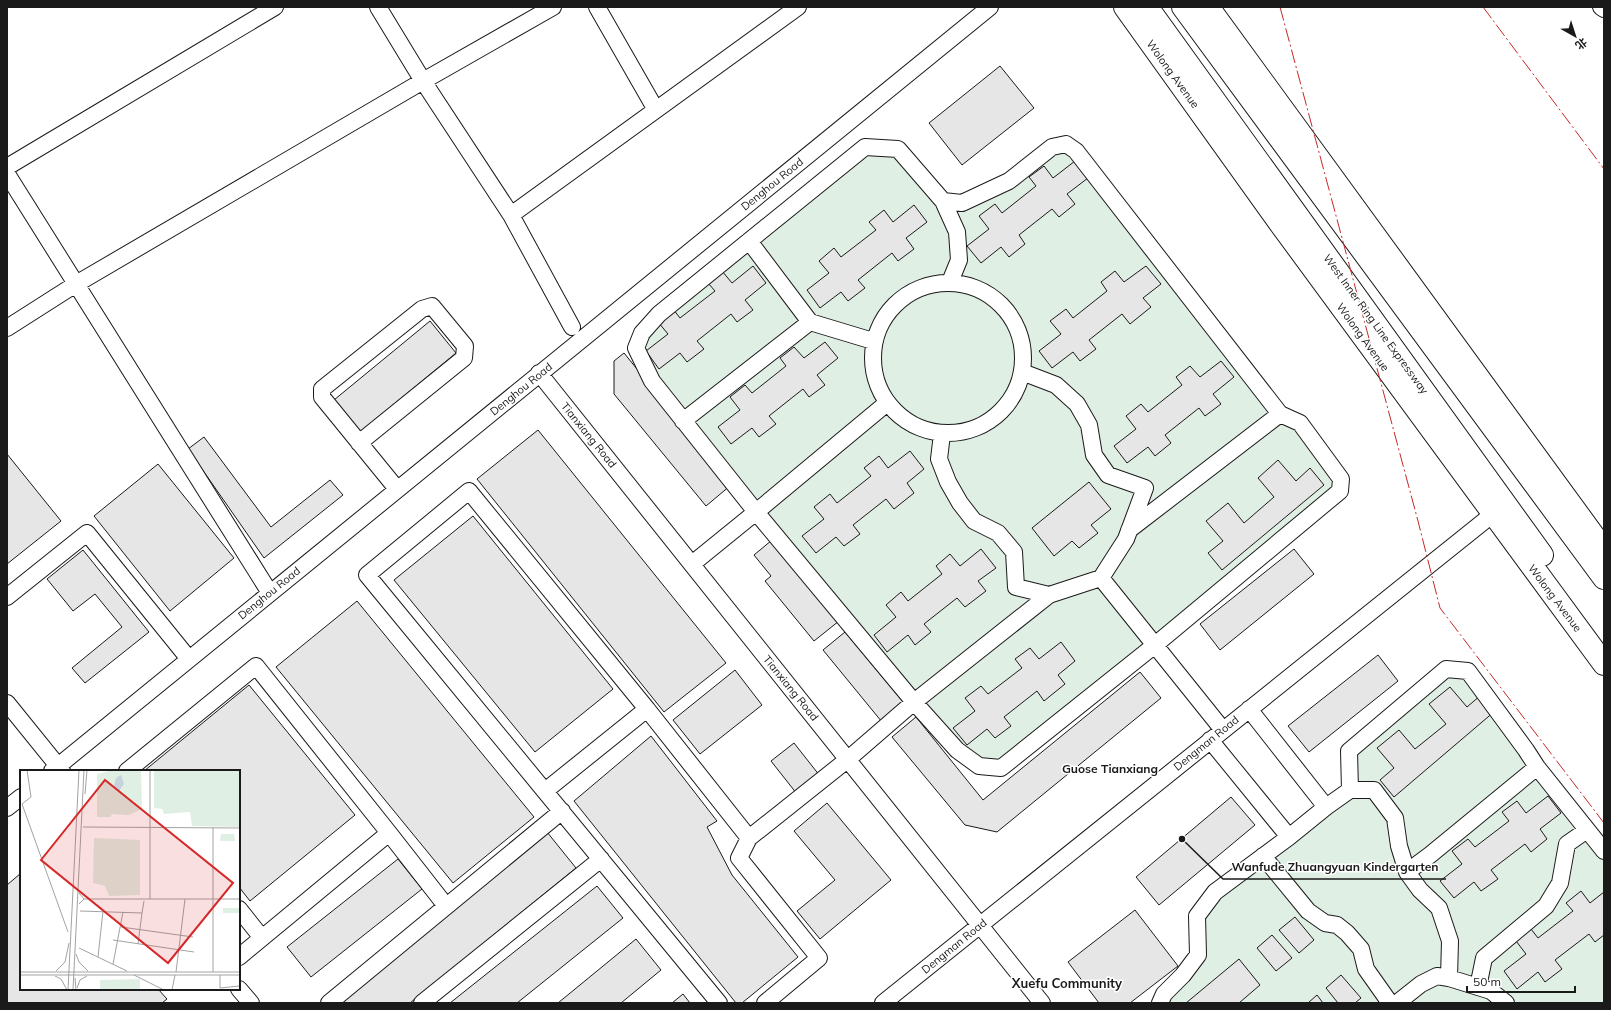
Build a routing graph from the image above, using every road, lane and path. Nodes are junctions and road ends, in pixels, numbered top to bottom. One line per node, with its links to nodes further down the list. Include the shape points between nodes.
1 (276, 7): 15 (street)
2 (378, 7): 13 (street)
3 (553, 7): 13 (street)
4 (597, 7): 14 (street)
5 (798, 7): 14 (street)
6 (990, 7): 27 (street, Denghou Road)
7 (1125, 7): 35 (highway, Wolong Avenue)
8 (1147, 7): 44 (highway, West Inner Ring Line Expressway)
9 (1183, 7): 40 (highway)
10 (1208, 7): 37 (highway)
11 (1601, 7): 12 (street)
12 (1604, 9)
13 (423, 81): 18 (street); 21 (street)
14 (656, 110): 18 (street)
15 (7, 166)
16 (7, 174): 21 (street)
17 (944, 201): 19 (street, via 898,149 865,147); 20 (street, via 957,232 959,260); 29 (street, via 962,203 1010,181 1052,147 1066,144 1076,151)
18 (511, 215): 23 (street)
19 (749, 241): 22 (street); 30 (street, via 659,314 642,333 636,348 652,381)
20 (950, 282): 25 (street, via 924,285 901,298 883,317); 26 (street, via 976,287 998,300 1014,321 1023,346)
21 (76, 284): 24 (street); 41 (street)
22 (810, 322): 25 (street); 30 (street)
23 (572, 327)
24 (7, 328)
25 (873, 341): 28 (street, via 872,367 880,392)
26 (1022, 372): 31 (street, via 1015,392 1002,410 985,424 964,432); 36 (street, via 1056,385 1077,404 1089,425 1094,455 1108,475 1145,488)
27 (539, 373): 33 (street, Denghou Road); 38 (street, Tianxiang Road)
28 (887, 403): 31 (street, via 895,413 917,428); 34 (street)
29 (1280, 414): 36 (street); 47 (street, via 1300,423 1341,479 1340,491)
30 (683, 421): 34 (street)
31 (942, 434): 42 (street, via 939,459 960,503 974,521 998,533 1014,552 1016,587)
32 (359, 443): 32 (street, via 322,397 322,389 422,309 432,306 465,346 464,358); 33 (street)
33 (396, 489): 41 (street, Denghou Road)
34 (756, 512): 38 (street); 50 (street)
35 (1493, 514): 49 (highway, Wolong Avenue); 52 (street, Dengman Road)
36 (1129, 530): 39 (street)
37 (1604, 550)
38 (692, 564): 56 (street, Tianxiang Road)
39 (1101, 578): 42 (street); 47 (street)
40 (1604, 578)
41 (270, 593): 48 (street, Denghou Road)
42 (1049, 595): 50 (street)
43 (7, 597): 48 (street, via 87,533)
44 (1587, 618): 45 (highway, West Inner Ring Line Expressway); 46 (highway)
45 (1604, 640)
46 (1604, 644)
47 (1155, 645): 50 (street, via 1001,768 979,766 957,750); 54 (street)
48 (189, 659): 58 (street, Denghou Road)
49 (1604, 664)
50 (914, 702): 56 (street)
51 (7, 703): 58 (street)
52 (1249, 709): 54 (street, Dengman Road); 63 (street)
53 (647, 710): 61 (street); 61 (street, via 469,491 367,575); 69 (street)
54 (1223, 730): 55 (street, Dengman Road)
55 (1210, 740): 68 (street); 76 (street, Dengman Road)
56 (848, 760): 69 (street); 76 (street, Tianxiang Road)
57 (1537, 767): 60 (street, via 1468,672 1446,669 1349,751); 66 (street); 73 (street)
58 (58, 769)
59 (128, 770): 67 (street, via 256,666)
60 (1350, 790): 63 (street); 73 (street, via 1374,790 1395,818 1399,846)
61 (545, 791): 65 (street)
62 (20, 798): 64 (street)
63 (1326, 807): 68 (street)
64 (7, 808)
65 (562, 811): 72 (street); 74 (street)
66 (1587, 830): 70 (street); 80 (street, via 1567,844 1560,883 1546,906 1484,958)
67 (389, 833): 74 (street); 77 (street)
68 (1289, 837): 71 (street)
69 (749, 838): 86 (street, via 739,858 819,958)
70 (1604, 851)
71 (1263, 856): 89 (street, via 1214,892 1197,916 1198,955 1184,975 1164,994); 90 (street, via 1308,911 1325,922 1337,925 1347,933 1361,950 1366,969)
72 (601, 858): 84 (street); 85 (street)
73 (1407, 872): 79 (street, via 1438,908 1450,941)
74 (446, 906): 83 (street)
75 (240, 910): 77 (street)
76 (980, 925): 87 (street, Dengman Road); 88 (street, Tianxiang Road)
77 (262, 938): 78 (street)
78 (240, 956)
79 (1449, 978): 80 (street); 91 (street, via 1437,976 1421,984)
80 (1478, 987): 92 (street, via 1491,991)
81 (240, 990): 82 (street)
82 (251, 1003)
83 (329, 1003)
84 (422, 1003)
85 (719, 1003)
86 (765, 1003)
87 (883, 1003)
88 (1042, 1003)
89 (1160, 1003)
90 (1390, 1003)
91 (1397, 1003)
92 (1506, 1003)

